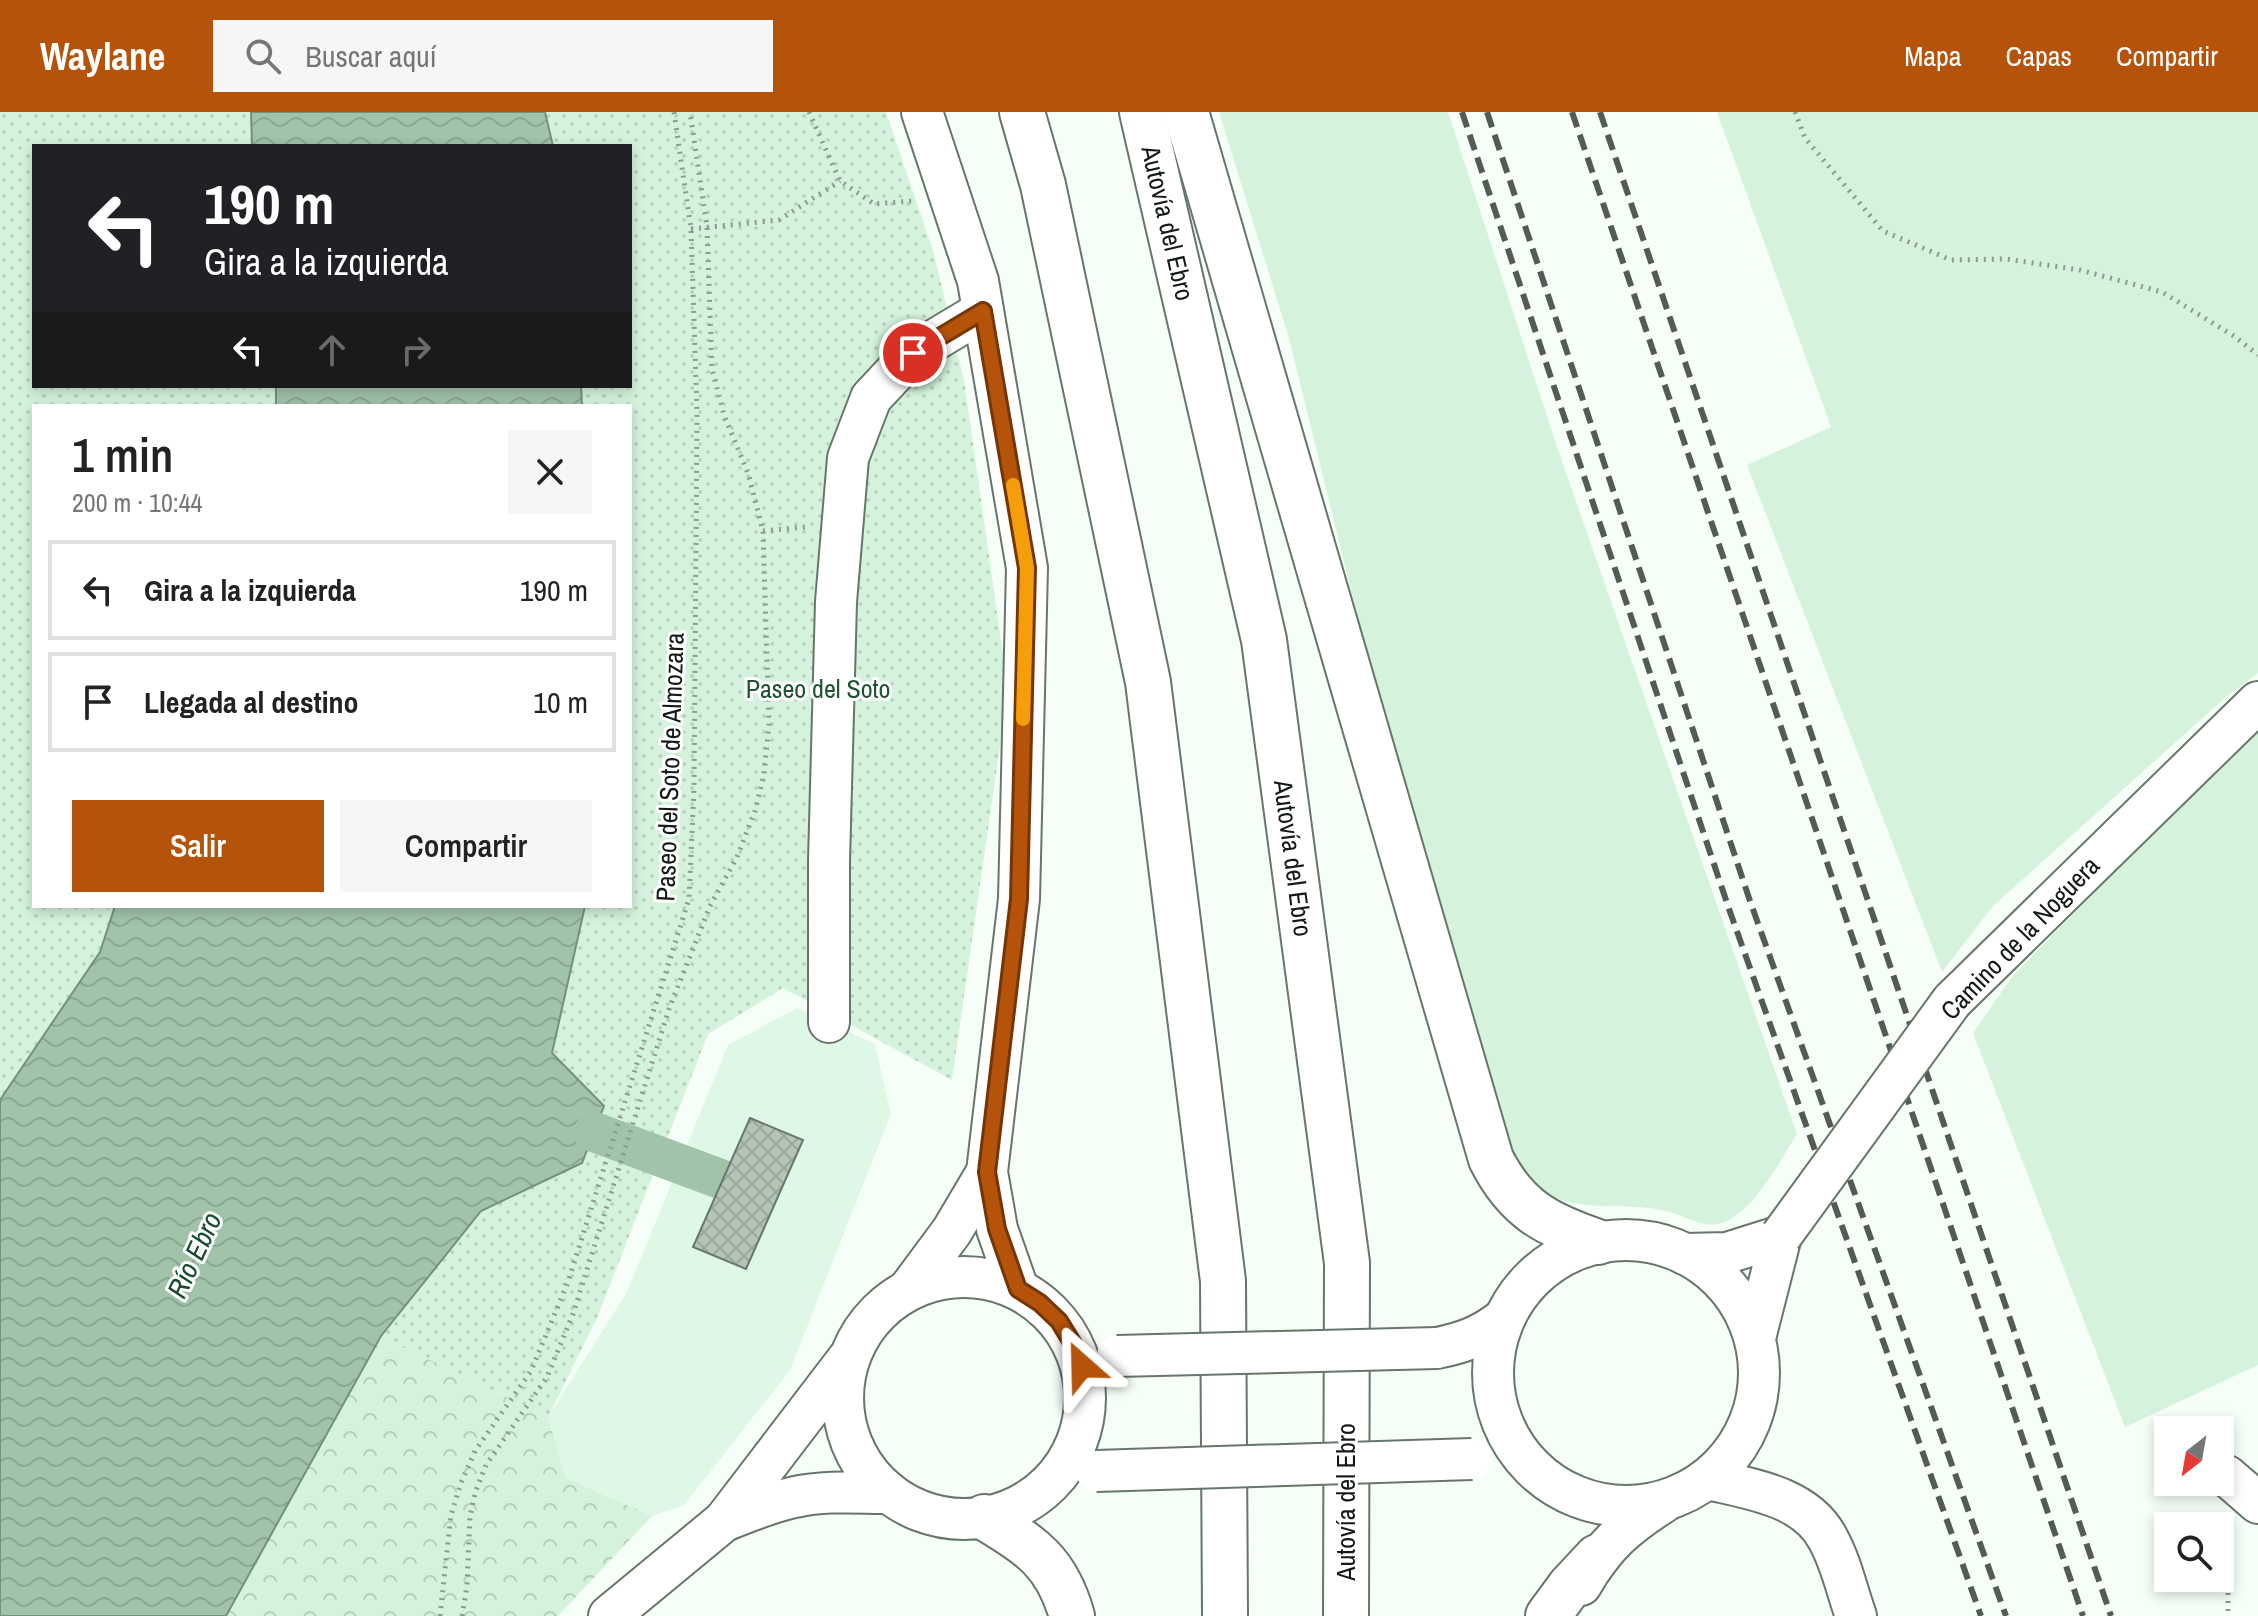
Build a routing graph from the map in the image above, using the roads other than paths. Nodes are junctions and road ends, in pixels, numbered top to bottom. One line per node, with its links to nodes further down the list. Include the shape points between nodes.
1 (922, 112): 5 (street, via 978,281)
2 (1022, 112): 32 (highway, via 1043,185 1148,682 1223,1281)
3 (1142, 112): 33 (highway, Autovía del Ebro, via 1264,640 1347,1263)
4 (1186, 112): 10 (highway, via 1491,1159 1529,1210)
5 (983, 311): 7 (street, via 913,353 871,398 848,458 836,602); 8 (street, via 1027,568 1019,899)
6 (2258, 702): 9 (street, Camino de la Noguera, bridge, via 1952,1001)
7 (829, 1022)
8 (987, 1172): 12 (street); 13 (street, via 997,1229)
9 (1781, 1236): 11 (street, via 1727,1253); 15 (street, Camino de la Noguera)
10 (1598, 1242): 11 (street, via 1643,1241); 14 (street, via 1541,1269)
11 (1685, 1254): 15 (street, via 1716,1275 1740,1303)
12 (909, 1289): 13 (street, via 964,1277); 17 (street, via 879,1311)
13 (1018, 1289): 16 (street, via 1049,1312)
14 (1502, 1320): 16 (street, bridge, via 1470,1340 1437,1348 1117,1356); 18 (street, via 1494,1347 1495,1403 1504,1430)
15 (1755, 1338): 19 (street, via 1757,1400 1747,1430 1731,1457)
16 (1073, 1344): 20 (street, via 1086,1391 1084,1416 1068,1462)
17 (850, 1357): 22 (street, via 843,1407 848,1431 871,1475); 26 (street)
18 (1539, 1475): 20 (street, bridge, via 1496,1460 1472,1459 1096,1471); 23 (street, via 1598,1504)
19 (1708, 1479): 23 (street); 36 (street, via 1785,1500 1819,1526 1829,1539)
20 (1053, 1481): 25 (street, via 1033,1498)
21 (2234, 1482): 24 (street)
22 (889, 1493): 25 (street, via 934,1515); 26 (street, via 798,1496)
23 (1664, 1502): 27 (street)
24 (2258, 1503)
25 (984, 1517): 31 (highway, via 1042,1557 1064,1590)
26 (724, 1521): 28 (street)
27 (1597, 1557): 34 (highway); 35 (street)
28 (662, 1572): 29 (street); 30 (street)
29 (609, 1616)
30 (654, 1616)
31 (1072, 1616)
32 (1225, 1616)
33 (1346, 1616)
34 (1548, 1616)
35 (1563, 1616)
36 (1856, 1616)

